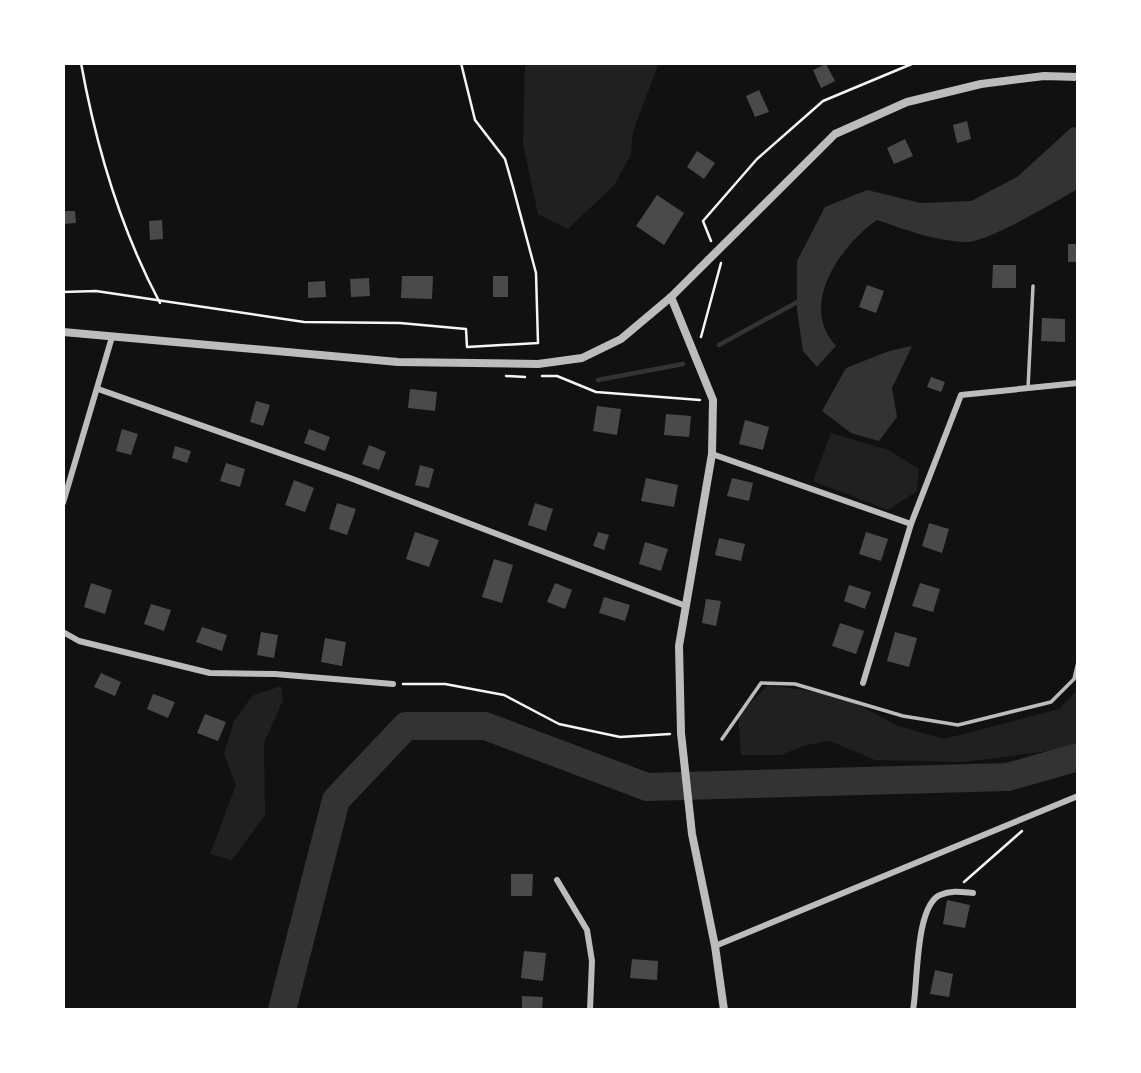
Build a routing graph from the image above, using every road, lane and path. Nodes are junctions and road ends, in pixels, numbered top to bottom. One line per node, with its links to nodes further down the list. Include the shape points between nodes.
1 (81, 63): 7 (path, via 91,118 114,196 137,260)
2 (461, 63): 7 (path, via 475,120 505,159 513,187 536,273 538,343 467,347 466,329 304,322)
3 (1078, 77): 6 (street, via 981,84 907,102 835,134)
4 (1033, 286): 11 (lane)
5 (63, 292): 7 (path, via 96,291)
6 (671, 297): 9 (street, via 621,339 582,358 538,364 398,362); 13 (street, via 713,400)
7 (160, 303)
8 (63, 332): 9 (street)
9 (112, 337): 12 (street)
10 (1078, 383): 11 (street)
11 (1028, 388): 15 (street, via 961,395)
12 (99, 389): 14 (street); 16 (street, via 351,478)
13 (712, 454): 15 (street); 16 (street)
14 (63, 503)
15 (911, 524): 19 (street)
16 (686, 606): 21 (street, via 679,646)
17 (63, 632): 20 (street, via 79,641 211,673)
18 (1078, 662): 22 (lane, via 1074,679 1051,702 958,725 903,716 795,684 761,683)
19 (863, 683)
20 (393, 684): 21 (path, via 445,684 504,695 559,724 620,737)
21 (681, 733): 28 (street, via 692,834)
22 (722, 739)
23 (1078, 796): 28 (street)
24 (1027, 827): 26 (path)
25 (557, 880): 29 (street, via 587,930 592,961)
26 (951, 891): 27 (street); 31 (street, via 937,896 924,912)
27 (973, 894)
28 (715, 946): 30 (street)
29 (590, 1010)
30 (724, 1010)
31 (913, 1010)

